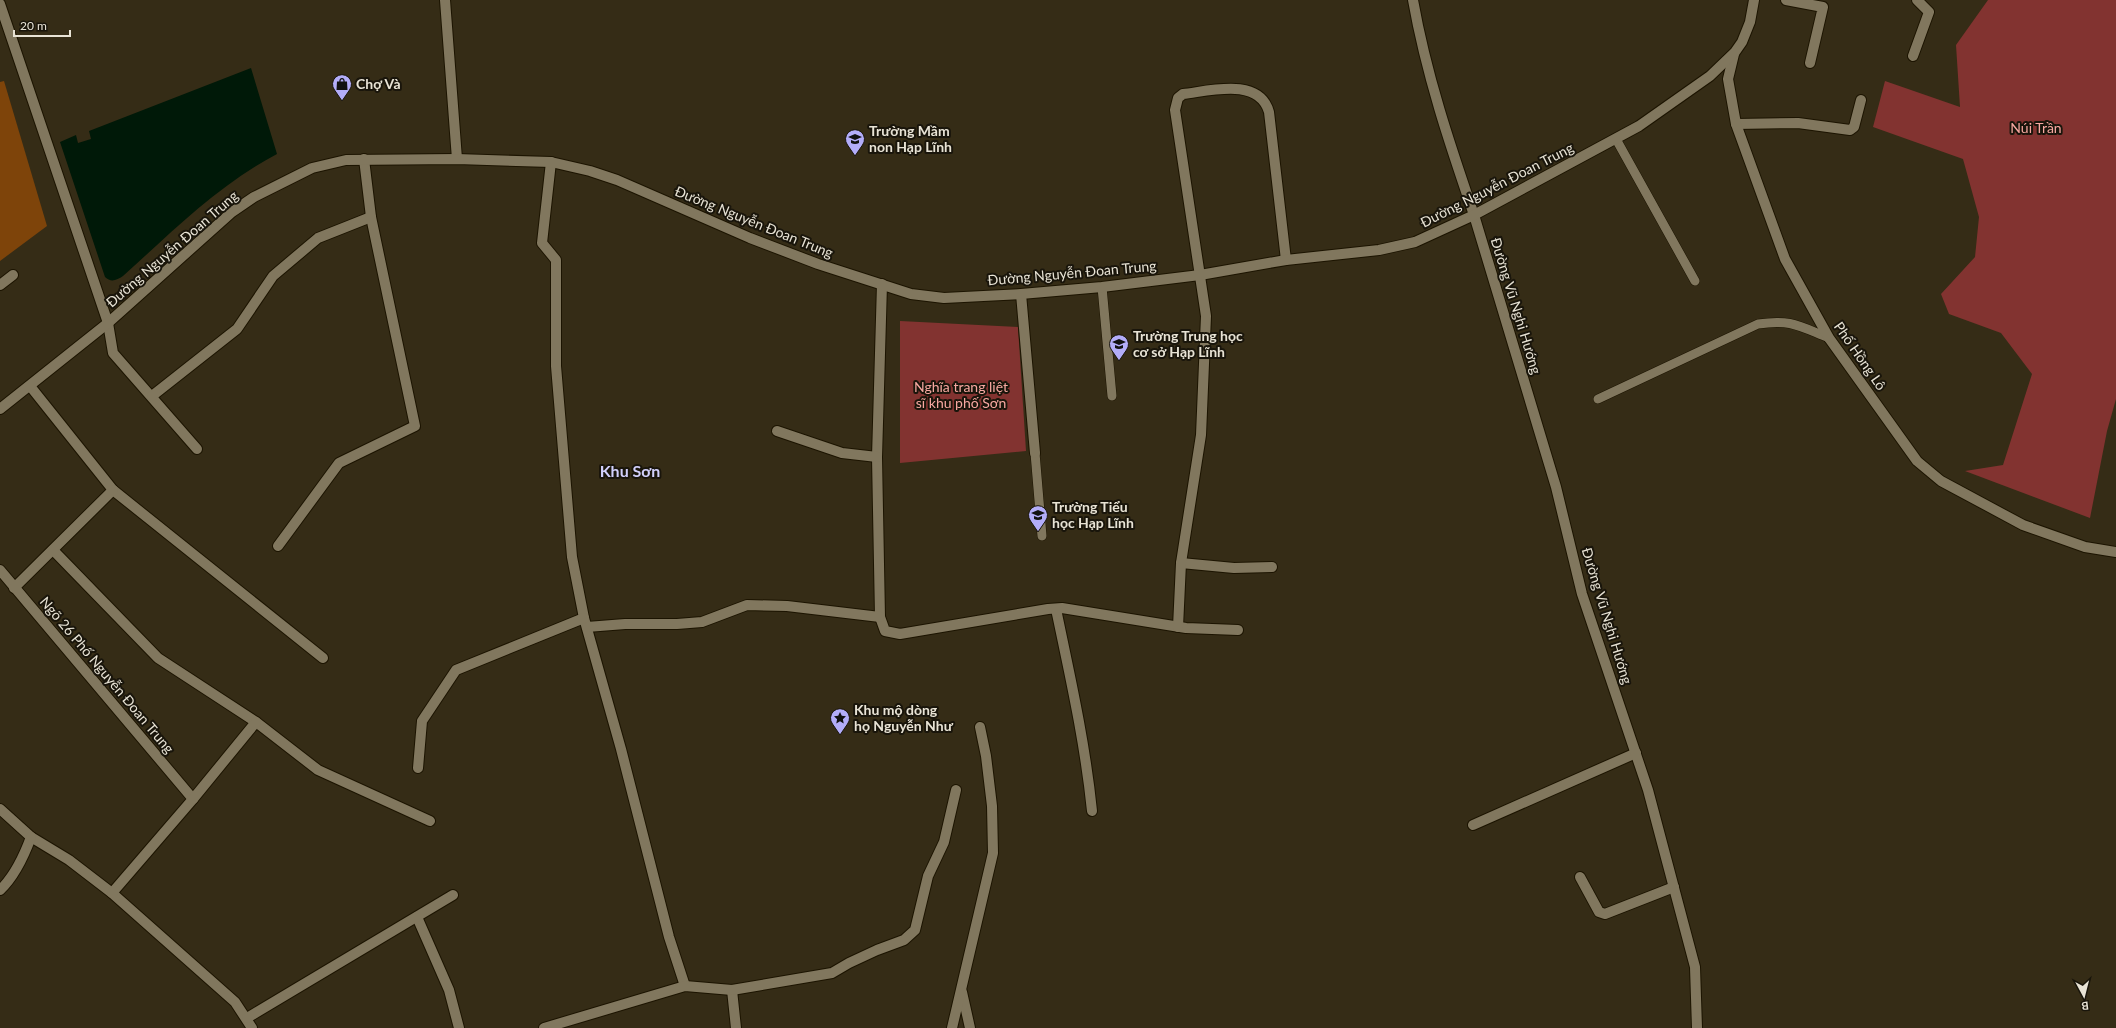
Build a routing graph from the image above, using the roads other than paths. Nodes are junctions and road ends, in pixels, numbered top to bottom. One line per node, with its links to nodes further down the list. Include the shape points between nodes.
1 (445, 0): 13 (street)
2 (1413, 0): 16 (street, Đường Vũ Nghi Hướng, via 1421,42)
3 (1754, 0): 7 (street, Đường Nguyễn Đoan Trung, via 1750,22 1742,42)
4 (1786, 0): 9 (street, via 1823,7)
5 (1917, 0): 8 (street, via 1929,12)
6 (0, 4): 26 (street)
7 (1734, 52): 11 (street, Phố Hồng Lô, via 1728,79); 12 (street, Đường Nguyễn Đoan Trung, via 1704,80 1645,122)
8 (1913, 56)
9 (1810, 62)
10 (1861, 100): 11 (street, via 1854,127 1850,130 1798,123)
11 (1736, 124): 27 (street, Phố Hồng Lô, via 1785,259)
12 (1616, 139): 16 (street, Đường Nguyễn Đoan Trung); 21 (lane)
13 (457, 158): 14 (street, Đường Nguyễn Đoan Trung); 15 (street, Đường Nguyễn Đoan Trung)
14 (364, 159): 17 (street); 26 (street, Đường Nguyễn Đoan Trung, via 346,160 312,168 254,197 232,212)
15 (551, 162): 22 (street, Đường Nguyễn Đoan Trung, via 617,180 774,248); 48 (street, via 542,243 556,260 557,374 572,557)
16 (1474, 215): 18 (street, Đường Nguyễn Đoan Trung, via 1399,247); 54 (street, Đường Vũ Nghi Hướng, via 1556,487 1582,594)
17 (371, 217): 29 (street, via 318,238 273,276 237,329); 39 (street, via 415,426 339,463)
18 (1286, 260): 19 (street, Đường Nguyễn Đoan Trung); 19 (street, via 1269,112 1264,100 1258,95 1228,89 1183,94 1178,98 1176,110)
19 (1200, 275): 24 (street, Đường Nguyễn Đoan Trung); 42 (street, via 1206,316 1201,435)
20 (13, 276): 23 (street)
21 (1695, 282)
22 (882, 284): 25 (street, Đường Nguyễn Đoan Trung, via 912,294 944,298); 36 (street)
23 (0, 285)
24 (1102, 287): 25 (street, Đường Nguyễn Đoan Trung); 30 (lane)
25 (1021, 294): 35 (street)
26 (108, 323): 28 (street, Đường Nguyễn Đoan Trung); 29 (street, via 113,353)
27 (1829, 338): 31 (lane, via 1790,322 1758,324); 41 (street, Phố Hồng Lô, via 1918,461 1941,481 2023,524 2085,547)
28 (30, 386): 32 (street, Đường Nguyễn Đoan Trung); 37 (street)
29 (152, 396): 34 (street)
30 (1112, 396)
31 (1598, 399)
32 (0, 409)
33 (777, 431): 36 (street, via 842,453)
34 (197, 450)
35 (1035, 454): 38 (lane)
36 (877, 457): 47 (street)
37 (113, 490): 40 (street); 51 (street)
38 (1042, 536)
39 (278, 546)
40 (52, 550): 45 (street); 52 (street, via 158,658)
41 (2116, 552)
42 (1181, 563): 43 (street, via 1234,568); 49 (street)
43 (1272, 568)
44 (0, 570): 45 (street, Ngõ 26 Phố Nguyễn Đoan Trung)
45 (14, 588): 57 (street, Ngõ 26 Phố Nguyễn Đoan Trung)
46 (1056, 609): 47 (street, via 900,634 885,630); 49 (street); 59 (street, via 1079,718)
47 (880, 618): 48 (street, via 787,606 747,605 702,622)
48 (586, 622): 55 (street, via 456,670 422,721); 69 (street, via 669,937)
49 (1178, 627): 50 (street)
50 (1238, 630)
51 (323, 658)
52 (256, 722): 57 (street); 60 (street, via 318,770)
53 (980, 727): 71 (street, via 992,806 993,853)
54 (1636, 753): 61 (street); 64 (street, Đường Vũ Nghi Hướng)
55 (418, 768)
56 (956, 790): 70 (street, via 944,842 928,876 915,930 904,940 870,953 832,973)
57 (193, 799): 66 (street)
58 (0, 809): 62 (street)
59 (1092, 811)
60 (430, 821)
61 (1473, 825)
62 (31, 837): 65 (street, via 24,858); 66 (street, via 69,860)
63 (1580, 878): 64 (street, via 1599,912 1605,914)
64 (1674, 888): 79 (street, Đường Vũ Nghi Hướng, via 1695,966)
65 (0, 890)
66 (112, 892): 72 (street, via 210,978 235,1002)
67 (453, 895): 68 (street)
68 (417, 916): 72 (street); 74 (street, via 449,990)
69 (685, 986): 70 (street); 75 (street)
70 (732, 990): 76 (street)
71 (962, 990): 77 (street); 78 (street)
72 (247, 1018): 73 (street)
73 (252, 1028)
74 (459, 1028)
75 (545, 1028)
76 (736, 1028)
77 (952, 1028)
78 (970, 1028)
79 (1698, 1028)

